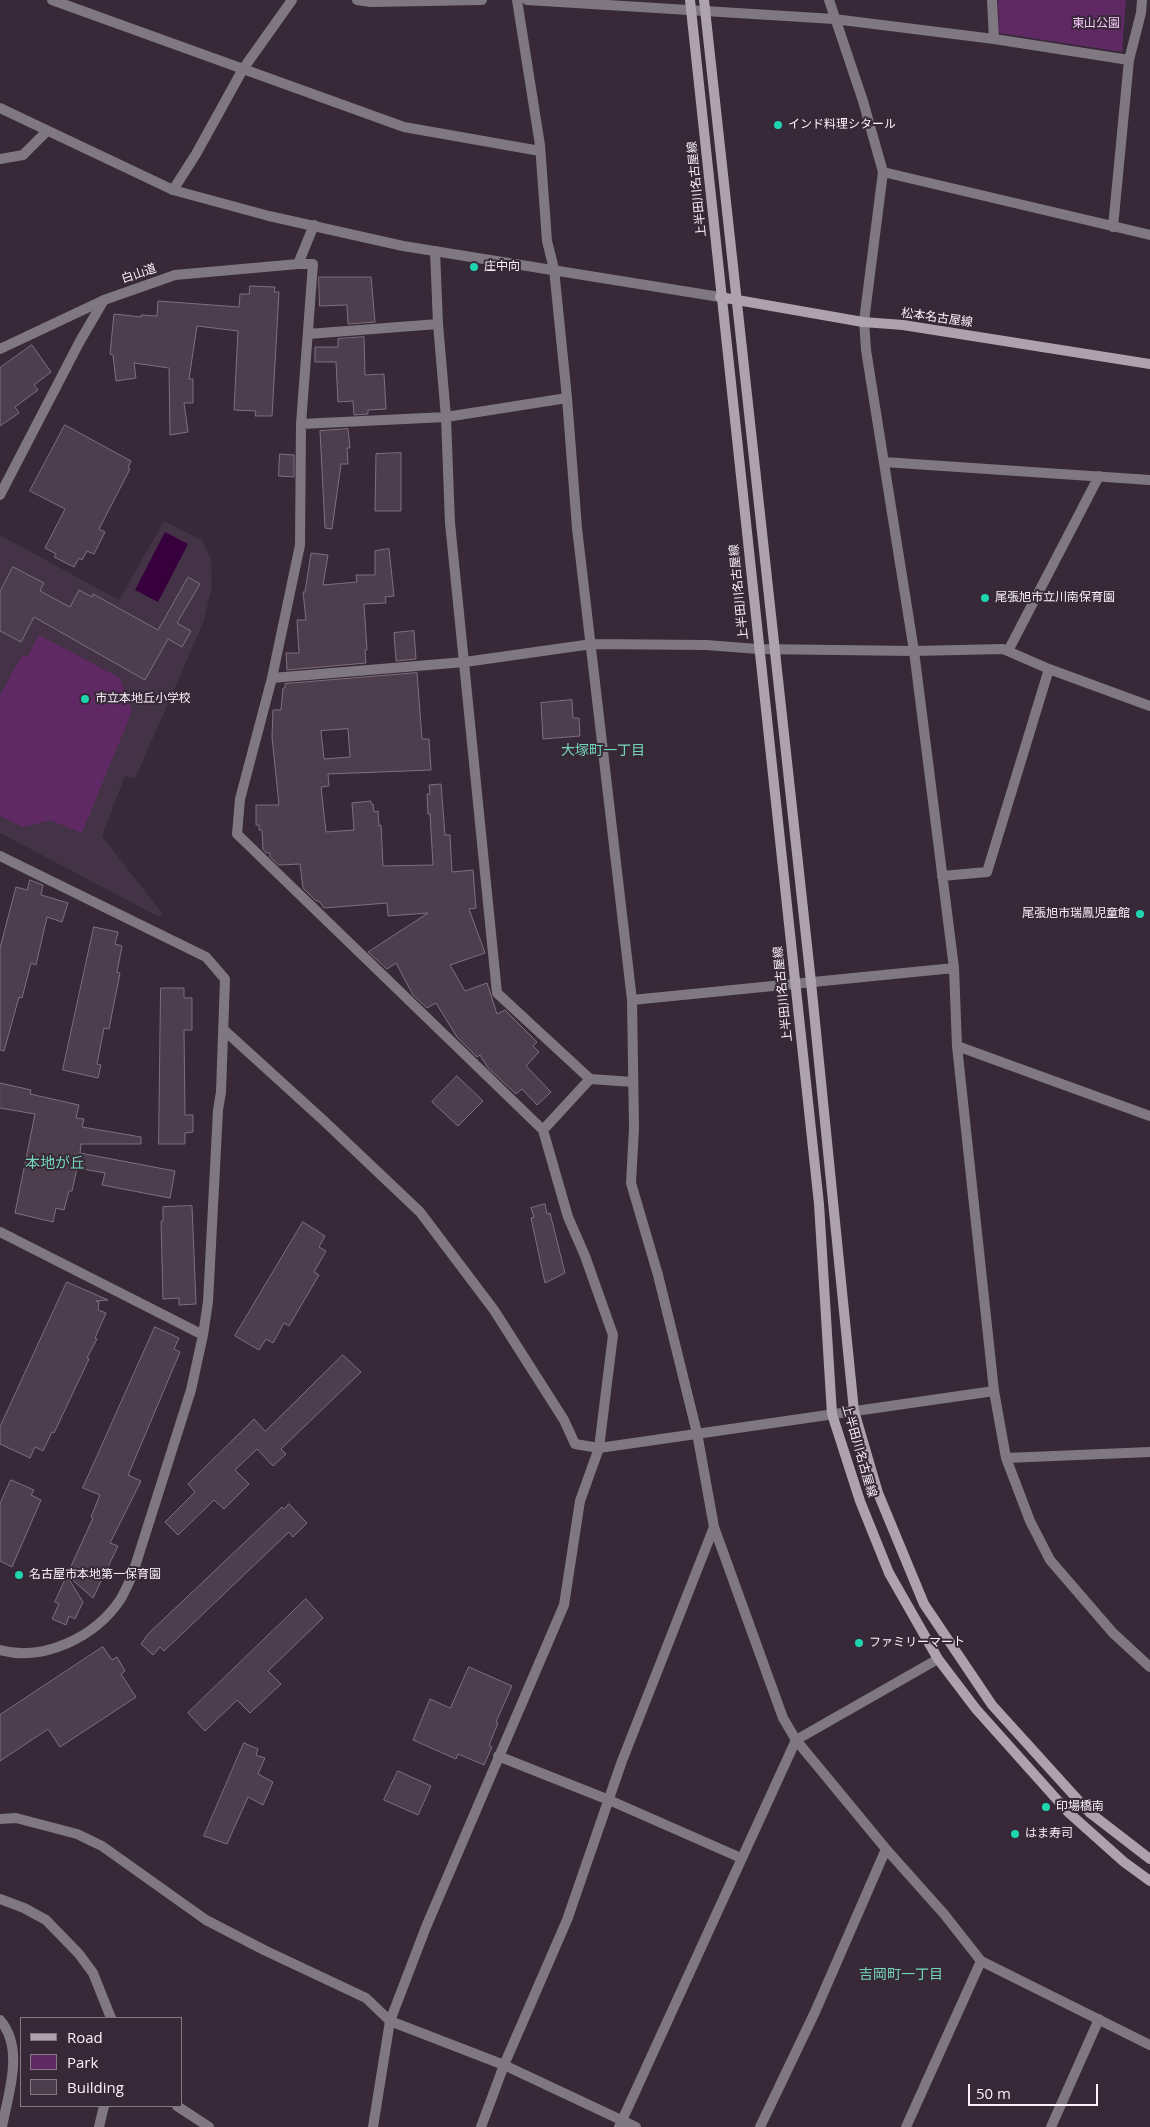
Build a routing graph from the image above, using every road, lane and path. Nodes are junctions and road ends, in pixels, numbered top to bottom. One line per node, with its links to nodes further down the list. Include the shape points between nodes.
1 (292, 0): 18 (street)
2 (357, 0): 3 (street)
3 (482, 0)
4 (517, 0): 21 (street)
5 (527, 0): 12 (street)
6 (690, 0): 12 (main road, 上半田川名古屋線)
7 (704, 0): 13 (main road, 上半田川名古屋線)
8 (829, 0): 15 (street)
9 (992, 0): 16 (street)
10 (1142, 0): 14 (street)
11 (56, 1): 18 (street)
12 (691, 12): 13 (street); 31 (main road, 上半田川名古屋線)
13 (705, 12): 15 (street); 33 (main road, 上半田川名古屋線)
14 (1146, 14): 17 (street)
15 (834, 20): 16 (street); 23 (street, via 863,101)
16 (994, 40): 17 (street)
17 (1129, 60): 26 (street)
18 (243, 69): 21 (street, via 404,127); 24 (street)
19 (0, 108): 20 (street)
20 (47, 131): 22 (street, via 23,155); 24 (street)
21 (540, 151): 30 (street, via 547,241)
22 (0, 160)
23 (883, 172): 26 (street); 34 (street)
24 (173, 190): 25 (street)
25 (314, 225): 28 (street); 29 (street)
26 (1113, 227): 27 (street)
27 (1150, 235)
28 (435, 251): 30 (street); 35 (street)
29 (298, 264): 32 (street, 白山道, via 174,275); 36 (street, via 313,264)
30 (554, 269): 31 (street); 39 (street)
31 (720, 297): 33 (main road, 松本名古屋線); 48 (main road, 上半田川名古屋線)
32 (104, 300): 37 (street, 白山道); 45 (street)
33 (736, 300): 34 (main road, 松本名古屋線); 47 (main road, 上半田川名古屋線)
34 (864, 321): 38 (main road, 松本名古屋線); 42 (street)
35 (438, 324): 36 (street); 40 (street)
36 (308, 334): 41 (street)
37 (0, 349)
38 (1150, 364)
39 (567, 398): 40 (street); 46 (street, via 577,528)
40 (446, 418): 41 (street); 51 (street, via 450,524)
41 (301, 424): 53 (street, via 300,545)
42 (884, 462): 43 (street); 49 (street)
43 (1099, 476): 44 (street); 50 (street)
44 (1150, 480)
45 (0, 495)
46 (592, 644): 48 (street); 51 (street); 60 (street)
47 (774, 648): 48 (street); 49 (street); 58 (main road, 上半田川名古屋線)
48 (758, 649): 59 (main road, 上半田川名古屋線)
49 (914, 651): 50 (street); 56 (street)
50 (1008, 651): 52 (street)
51 (465, 662): 53 (street); 63 (street, via 498,992)
52 (1049, 670): 54 (street); 56 (street, via 986,872)
53 (272, 678): 66 (street, via 240,799 237,834)
54 (1150, 706)
55 (0, 856): 61 (street, via 206,956 225,979)
56 (942, 876): 57 (street)
57 (954, 968): 58 (street); 62 (street)
58 (811, 982): 59 (street); 70 (main road, 上半田川名古屋線)
59 (794, 984): 60 (street); 71 (main road, 上半田川名古屋線, via 819,1204)
60 (632, 1000): 64 (street)
61 (224, 1030): 68 (street, via 208,1302); 73 (street, via 420,1212 494,1310 564,1420 575,1444)
62 (957, 1046): 65 (street); 69 (street)
63 (590, 1079): 64 (street); 66 (street)
64 (632, 1082): 72 (street, via 631,1183 658,1275)
65 (1150, 1116)
66 (543, 1130): 73 (street, via 568,1217 612,1335)
67 (0, 1232): 68 (street)
68 (203, 1335): 77 (street, via 191,1390 132,1576 120,1600 97,1624 71,1643 39,1652)
69 (994, 1391): 70 (street); 75 (street)
70 (854, 1411): 71 (street); 86 (main road, 上半田川名古屋線, via 878,1493 924,1604 992,1705 1090,1812)
71 (832, 1414): 72 (street); 78 (main road, 上半田川名古屋線, via 860,1501 889,1573)
72 (697, 1433): 73 (street); 76 (street)
73 (599, 1448): 81 (street, via 580,1501 564,1605)
74 (1150, 1452): 75 (street)
75 (1006, 1458): 79 (street, via 1030,1521 1050,1560 1113,1633)
76 (714, 1527): 80 (street, via 782,1718); 82 (street)
77 (0, 1650)
78 (938, 1659): 80 (street); 87 (main road, 上半田川名古屋線, via 976,1709 1068,1812)
79 (1150, 1667)
80 (796, 1740): 84 (street); 85 (street)
81 (498, 1756): 82 (street); 93 (street)
82 (609, 1800): 85 (street); 95 (street, via 567,1920)
83 (0, 1819): 93 (street, via 16,1818 60,1829 102,1846 206,1920 366,1998)
84 (886, 1849): 89 (street, via 944,1914); 105 (street, via 815,2012)
85 (740, 1858): 98 (street)
86 (1150, 1859)
87 (1150, 1881)
88 (0, 1899): 90 (street, via 46,1920 79,1954 93,1973)
89 (981, 1962): 91 (street); 106 (street)
90 (111, 2017)
91 (1099, 2019): 94 (street); 107 (street)
92 (0, 2020): 100 (street, via 12,2045 13,2071)
93 (390, 2021): 95 (street); 102 (street)
94 (1150, 2046)
95 (504, 2065): 98 (street); 103 (street)
96 (104, 2107): 101 (street)
97 (178, 2107): 99 (street)
98 (621, 2124): 104 (street)
99 (206, 2126)
100 (2, 2127)
101 (99, 2127)
102 (373, 2127)
103 (481, 2127)
104 (636, 2127)
105 (760, 2127)
106 (906, 2127)
107 (1051, 2127)

